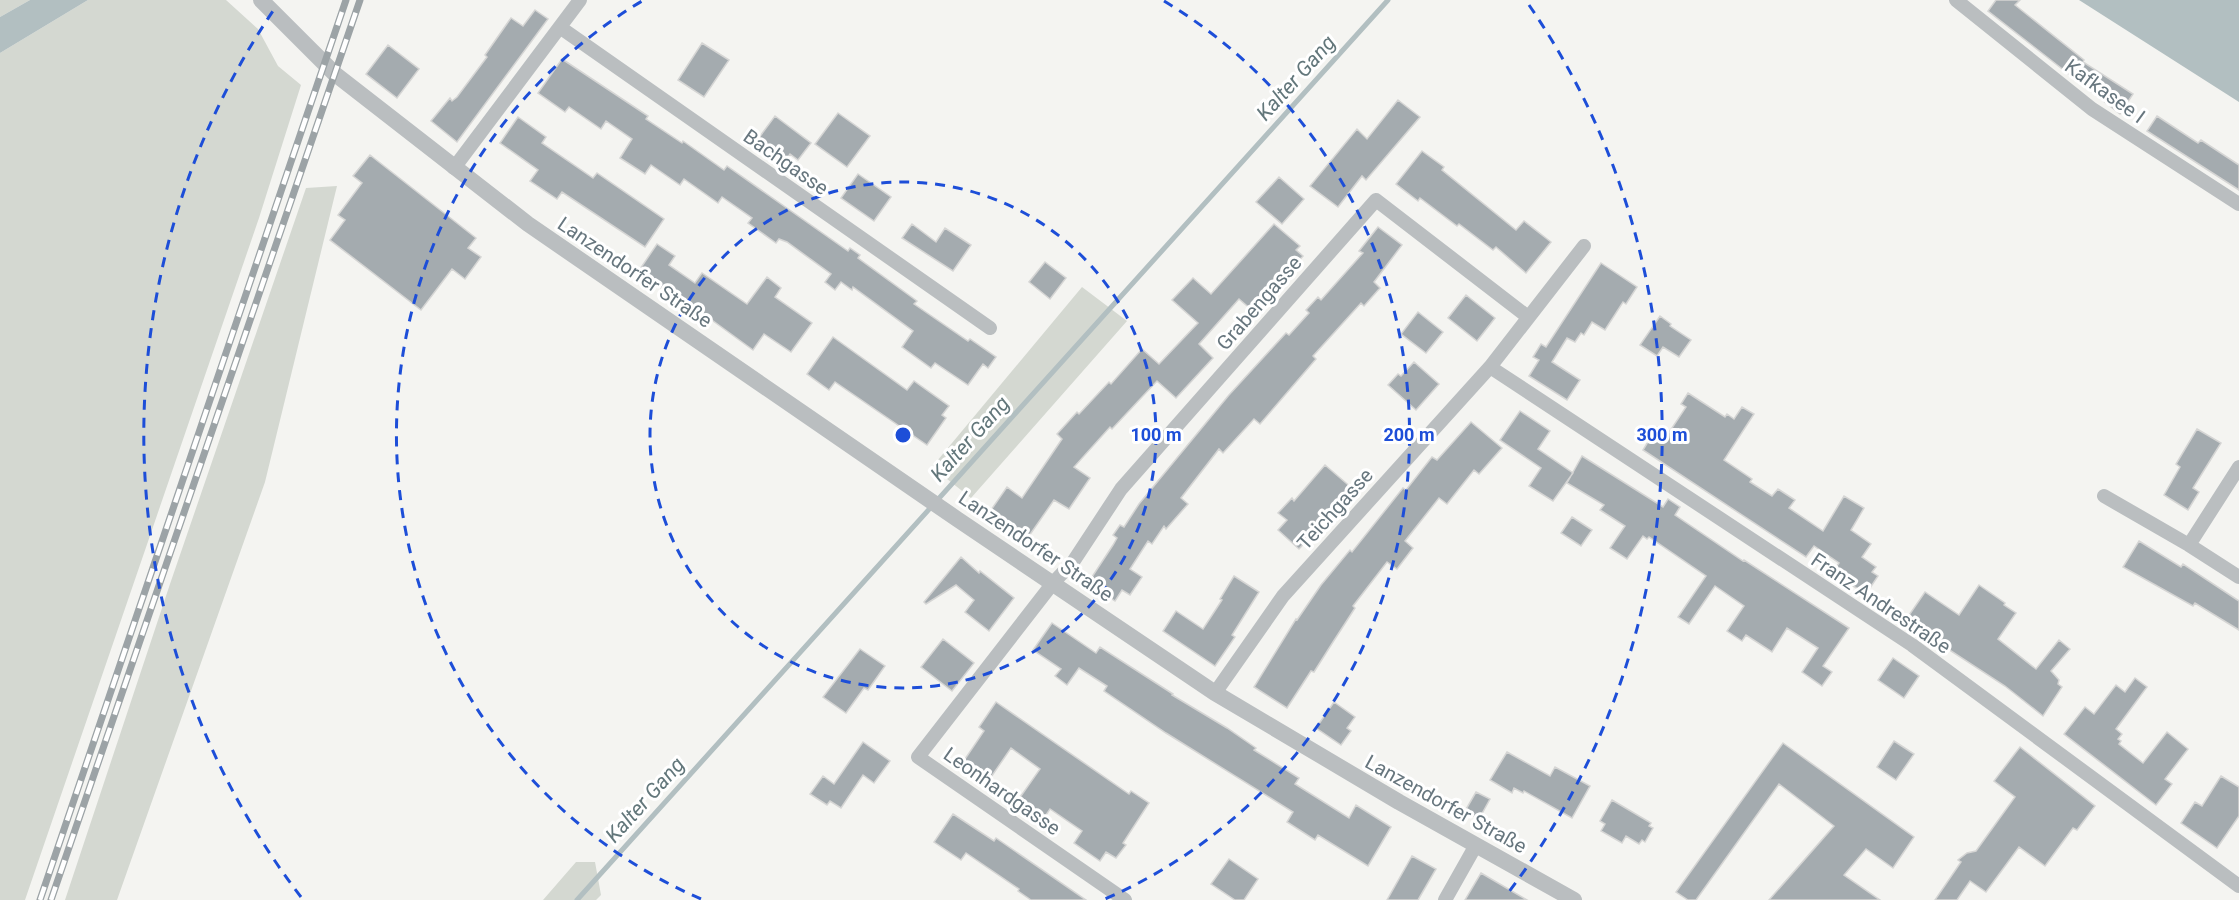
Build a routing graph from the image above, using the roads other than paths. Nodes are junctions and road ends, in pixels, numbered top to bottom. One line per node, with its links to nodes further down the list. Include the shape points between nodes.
1 (261, 0): 5 (street, Lanzendorfer Straße, via 324,64)
2 (580, 0): 4 (street)
3 (1956, 0): 6 (street, Kafkasee I, via 2092,109)
4 (561, 28): 5 (street); 9 (street, Bachgasse)
5 (454, 168): 15 (street, Lanzendorfer Straße, via 528,224)
6 (2239, 204)
7 (1584, 246): 8 (street, Teichgasse)
8 (1528, 317): 10 (street, Teichgasse); 15 (street, Grabengasse, via 1376,200 1120,489 1073,562)
9 (990, 328)
10 (1490, 367): 16 (street, Teichgasse, via 1283,596); 18 (street, Franz Andrestraße, via 1912,645)
11 (2239, 467): 13 (street)
12 (2104, 495): 13 (street)
13 (2189, 545): 14 (street)
14 (2239, 577)
15 (1053, 583): 16 (street, Lanzendorfer Straße); 19 (street, Leonhardgasse, via 918,757)
16 (1215, 693): 17 (street, Lanzendorfer Straße)
17 (1476, 845): 20 (street); 21 (street, Lanzendorfer Straße)
18 (2239, 886)
19 (1125, 900)
20 (1445, 900)
21 (1574, 900)

